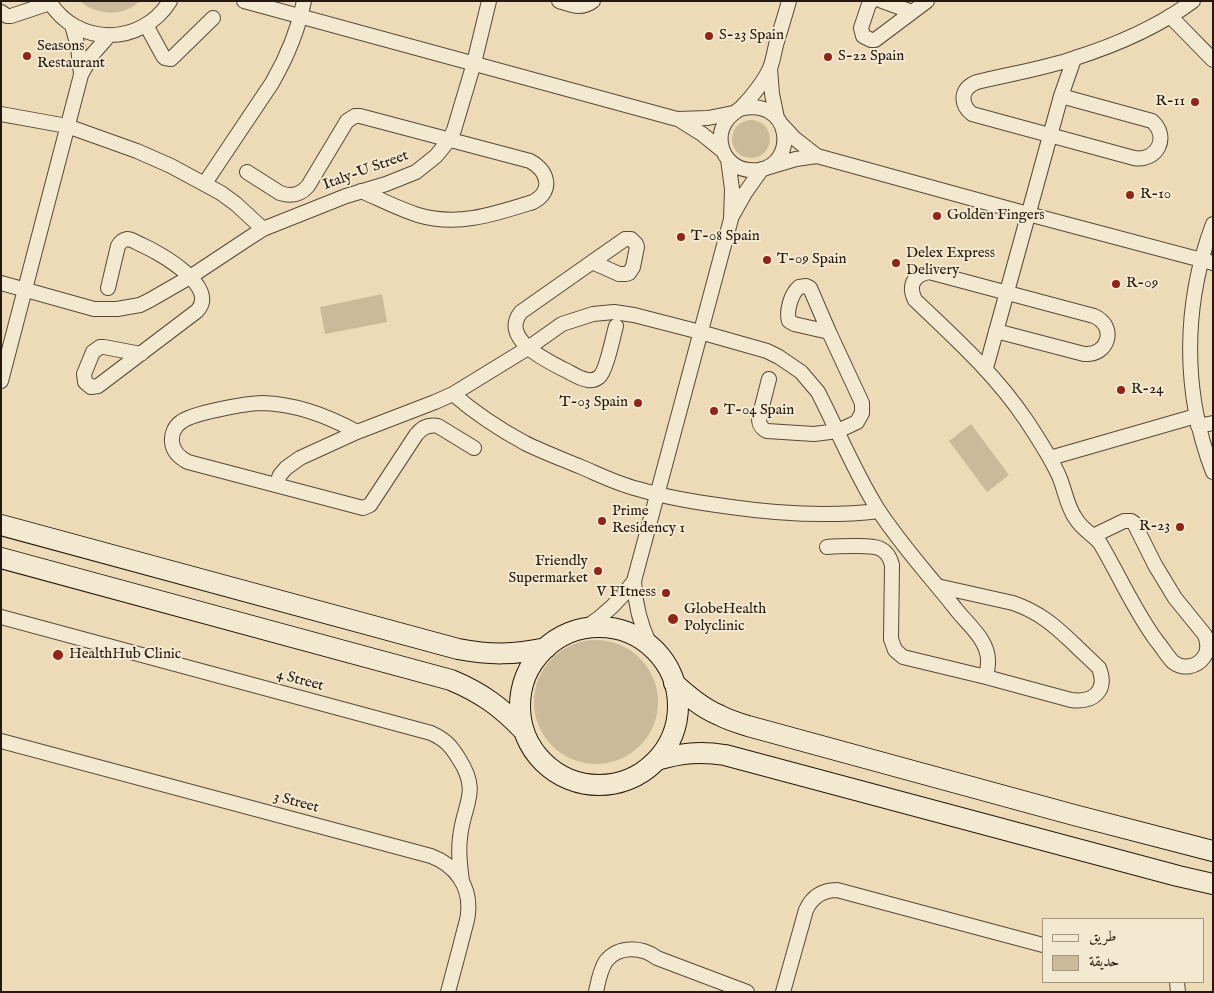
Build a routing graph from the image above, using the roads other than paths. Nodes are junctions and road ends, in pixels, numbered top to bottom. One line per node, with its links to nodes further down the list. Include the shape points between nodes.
1 (244, 1): 15 (street)
2 (304, 1): 15 (street)
3 (489, 1): 23 (street, Italy-U Street)
4 (559, 1): 5 (street, via 578,6 586,6)
5 (593, 1)
6 (789, 1): 24 (street)
7 (872, 1): 14 (street, via 861,28 863,36 871,40)
8 (882, 1): 14 (street)
9 (926, 1): 14 (street)
10 (1193, 1): 16 (street)
11 (50, 2): 13 (street, via 11,16); 18 (street)
12 (171, 2): 19 (street)
13 (1, 12)
14 (912, 12)
15 (301, 16): 23 (street); 38 (street, via 290,48 272,83)
16 (1170, 16): 21 (street); 22 (street)
17 (214, 18): 19 (street, via 171,59 162,56)
18 (72, 25): 20 (street); 25 (street)
19 (146, 25): 20 (street, via 129,33)
20 (107, 35): 25 (street)
21 (1074, 59): 26 (street); 32 (street, via 977,82 964,93 965,105 972,114)
22 (1213, 60)
23 (474, 63): 29 (street); 33 (street, Italy-U Street)
24 (770, 68): 27 (street); 30 (street)
25 (81, 75): 31 (street)
26 (1061, 96): 32 (street); 32 (street, via 1152,121 1161,132 1160,145 1149,157 1139,159)
27 (736, 111): 29 (street, via 708,118); 30 (street, via 759,107 769,111); 34 (street, via 722,130 720,141)
28 (1, 114): 31 (street)
29 (677, 119): 34 (street, via 702,134)
30 (779, 122): 35 (street); 36 (street, via 784,144 776,161)
31 (67, 126): 38 (street, via 137,151); 49 (street)
32 (1050, 134): 40 (street)
33 (448, 140): 37 (street, via 355,116 347,121 308,186 298,194 280,194); 39 (street, Italy-U Street, via 436,156 416,172); 39 (street, via 536,164 547,181 544,194 533,202 473,219 439,220 417,215)
34 (725, 155): 36 (street, via 743,169); 41 (street, via 732,189)
35 (817, 156): 36 (street); 40 (street)
36 (765, 168): 41 (street, via 745,193)
37 (247, 172)
38 (205, 183): 43 (street, via 236,204)
39 (361, 191): 43 (street, Italy-U Street)
40 (1028, 214): 44 (street); 50 (street)
41 (731, 219): 53 (street)
42 (1213, 224): 44 (street)
43 (263, 229): 46 (street, Italy-U Street)
44 (1207, 261): 61 (street, via 1196,282 1190,337 1191,382)
45 (592, 262): 55 (street, via 518,316 516,330)
46 (190, 277): 48 (street, via 178,265 128,239 118,246); 49 (street, Italy-U Street, via 140,305 117,309 94,308); 56 (street, via 203,296 200,308)
47 (1, 283): 49 (street, Italy-U Street)
48 (108, 288)
49 (25, 290): 59 (street)
50 (1006, 293): 52 (street); 52 (street, via 1098,318 1107,329 1107,340 1101,350 1090,354); 57 (street, via 929,272 917,276 911,288 915,300)
51 (616, 326): 55 (street, via 603,372 594,380 586,380 540,358)
52 (996, 331): 57 (street)
53 (700, 332): 55 (street, via 634,315 603,312 562,324); 63 (street, via 767,351 791,364 818,392); 69 (street)
54 (828, 332): 63 (street, via 862,403 862,413 857,422)
55 (528, 348): 60 (street)
56 (141, 354)
57 (986, 368): 66 (street, via 1027,421)
58 (769, 379): 63 (street, via 759,418 764,430)
59 (1, 381)
60 (453, 394): 64 (street); 69 (street, via 488,421 526,443 618,483)
61 (1197, 421): 62 (street); 66 (street); 67 (street)
62 (1213, 423)
63 (838, 431): 70 (street, via 855,470)
64 (358, 432): 68 (street, via 300,458 286,468); 68 (street, via 314,413 260,403 191,417 174,429 172,445 182,459)
65 (474, 448): 68 (street, via 438,426 423,428 370,505 363,508)
66 (1050, 458): 73 (street, via 1074,517)
67 (1213, 472)
68 (276, 485)
69 (657, 494): 70 (street, via 783,514 832,515); 76 (street)
70 (879, 511): 77 (street)
71 (1, 512): 72 (street)
72 (8, 527): 81 (street, via 458,649 502,654)
73 (1093, 536): 73 (street, via 1162,648 1179,665 1198,664 1206,654 1208,641 1175,598 1134,524 1124,521)
74 (827, 547): 82 (street, via 870,546 887,554 892,565 891,639 898,654)
75 (1, 558): 84 (street, via 451,680 498,706)
76 (634, 582): 79 (street, via 612,608); 80 (street, via 636,608)
77 (937, 586): 82 (street, via 985,646 988,654); 82 (street, via 1013,603 1034,612 1053,624 1099,668 1102,682 1096,696 1082,702)
78 (1, 617): 88 (street, 4 Street, via 440,737 451,746 466,770 470,786 460,838)
79 (585, 628): 80 (street, via 619,629); 81 (street, via 557,639)
80 (650, 645): 83 (street, via 669,669)
81 (546, 648): 84 (street, via 534,662 521,696)
82 (986, 677)
83 (674, 683): 86 (street, via 678,703 676,724 669,743); 87 (street, via 695,702 719,716 748,726)
84 (524, 731): 86 (street, via 540,759 557,773 577,782 598,785 620,782 640,774)
85 (1, 741): 88 (street, 3 Street, via 431,856 449,865)
86 (657, 760): 89 (street, via 690,753 726,755)
87 (1207, 846)
88 (462, 881): 92 (street, 3 Street, via 469,911)
89 (1213, 884)
90 (1042, 945): 96 (street, via 830,890 808,904)
91 (657, 958): 93 (street, via 635,949 613,956 603,967); 94 (street, via 620,962 609,972); 95 (street)
92 (448, 992)
93 (596, 992)
94 (604, 992)
95 (747, 992)
96 (783, 992)

